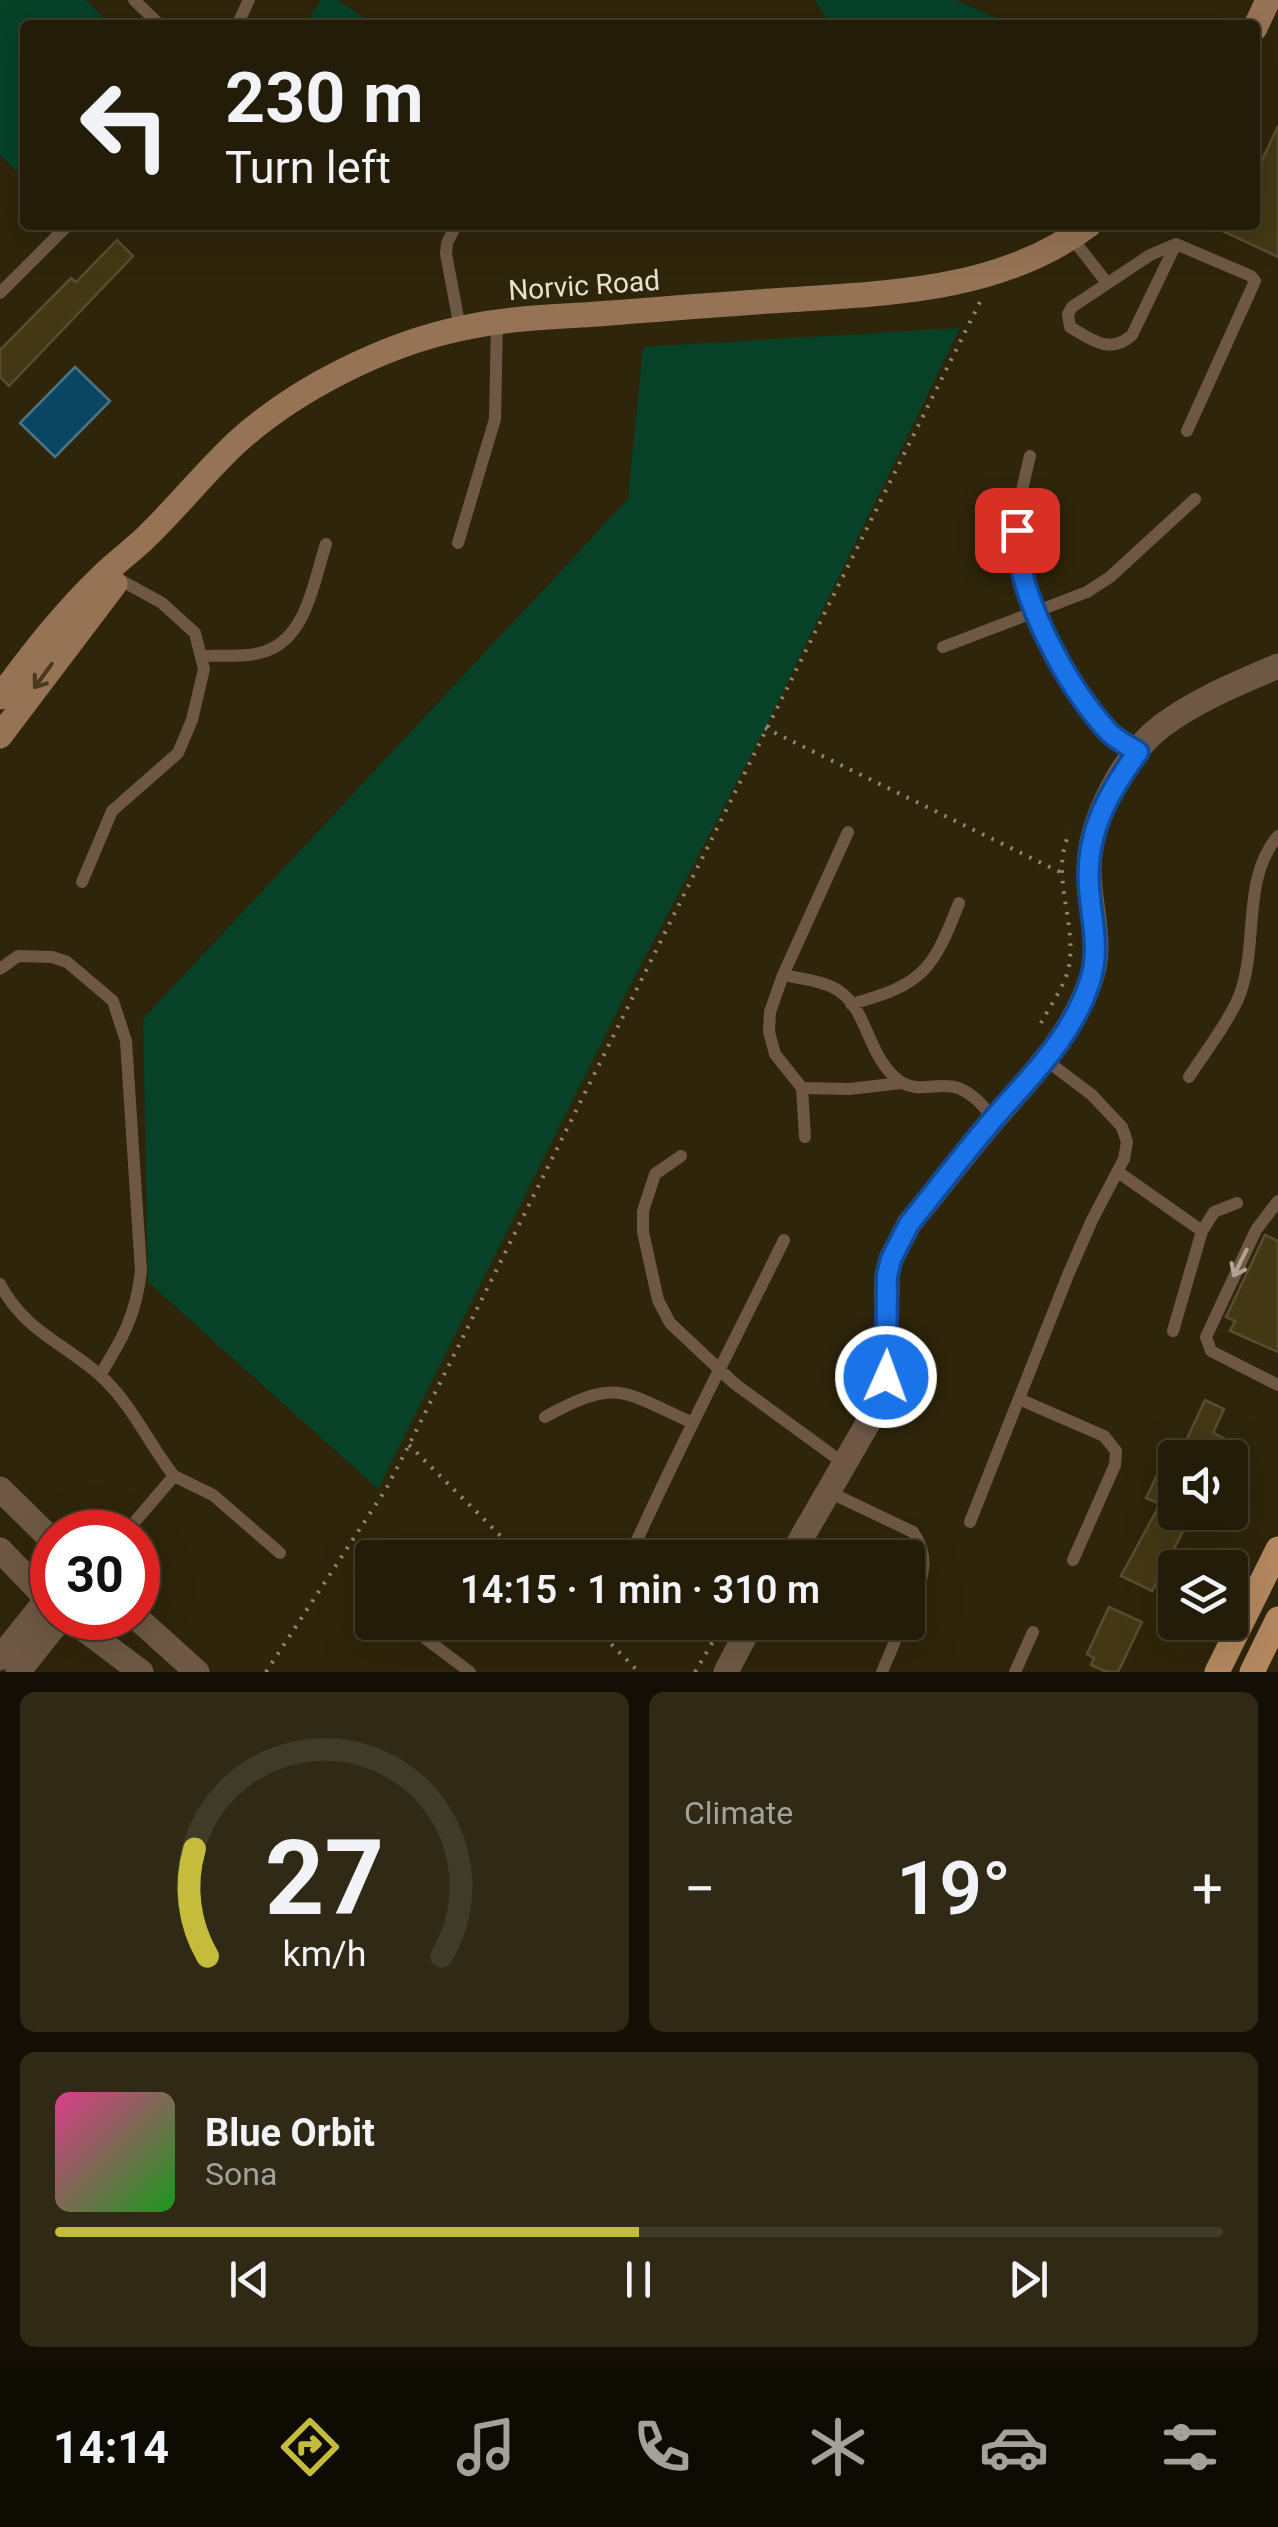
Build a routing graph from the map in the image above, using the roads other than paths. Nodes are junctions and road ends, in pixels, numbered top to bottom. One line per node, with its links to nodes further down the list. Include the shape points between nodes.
1 (134, 0): 2 (lane)
2 (155, 20)
3 (63, 230): 8 (lane)
4 (454, 230): 10 (lane, via 446,254)
5 (1080, 231): 7 (lane); 9 (street, Norvic Road, via 995,272 944,286)
6 (1176, 244): 7 (lane); 7 (lane, via 1132,336 1102,346 1067,321 1072,307); 11 (lane, via 1255,282)
7 (1107, 283)
8 (0, 293)
9 (496, 322): 10 (street, Norvic Road); 14 (lane, via 495,419)
10 (460, 328): 16 (street, Norvic Road, via 377,355 267,418 185,492)
11 (1187, 432)
12 (1030, 456): 17 (lane, via 1016,543)
13 (1195, 498): 17 (lane, via 1110,577)
14 (458, 543)
15 (326, 544): 19 (lane, via 289,638 265,652)
16 (112, 576): 19 (lane, via 179,617 195,633); 21 (street, Norvic Road, via 29,657); 22 (street, Norvic Road, one-way to 22)
17 (1038, 613): 18 (lane); 23 (lane, via 1076,689 1108,732)
18 (943, 647)
19 (202, 656): 26 (lane, via 200,695 178,753 112,811)
20 (1278, 666): 23 (street, via 1162,726)
21 (0, 697)
22 (0, 736)
23 (1138, 752): 31 (street, via 1102,807 1089,855 1095,962)
24 (848, 832): 29 (lane)
25 (1278, 836): 32 (lane, via 1265,852 1256,884 1238,997)
26 (82, 882)
27 (959, 904): 30 (lane, via 928,968 884,995)
28 (0, 969): 46 (lane, via 31,954 67,962 112,1001 126,1042 141,1271 137,1306)
29 (784, 975): 30 (lane, via 830,986); 34 (lane, via 770,1032 775,1054)
30 (850, 1004): 33 (lane, via 871,1046)
31 (1047, 1061): 35 (street); 38 (lane, via 1122,1126 1127,1142)
32 (1189, 1078)
33 (901, 1083): 34 (lane); 35 (lane, via 956,1087)
34 (802, 1088): 36 (lane)
35 (994, 1118): 51 (street, via 909,1224 891,1259 886,1377)
36 (805, 1137)
37 (681, 1156): 45 (lane, via 655,1174 643,1232 670,1323)
38 (1118, 1172): 41 (lane); 48 (lane, via 1080,1247)
39 (1278, 1201): 47 (lane, one-way to 47, via 1256,1230 1206,1344)
40 (1237, 1203): 41 (lane, via 1214,1212)
41 (1202, 1231): 44 (lane)
42 (784, 1240): 45 (lane)
43 (0, 1284): 46 (lane, via 36,1331)
44 (1173, 1330)
45 (720, 1369): 50 (lane); 51 (lane)
46 (100, 1375): 52 (lane)
47 (1278, 1385)
48 (1020, 1399): 57 (lane); 64 (lane, via 1104,1436 1116,1452)
49 (545, 1417): 50 (lane, via 609,1390)
50 (693, 1423): 58 (lane)
51 (846, 1465): 54 (street)
52 (174, 1476): 55 (lane); 63 (lane, via 213,1495)
53 (0, 1489): 56 (street)
54 (830, 1492): 59 (street); 60 (lane)
55 (145, 1510)
56 (30, 1518)
57 (970, 1522)
58 (637, 1540)
59 (801, 1540)
60 (919, 1540)
61 (1278, 1548): 83 (main road)
62 (0, 1550): 65 (street)
63 (280, 1553)
64 (1073, 1560)
65 (30, 1580)
66 (1278, 1618): 84 (main road)
67 (30, 1627): 75 (street)
68 (1034, 1632): 82 (lane)
69 (160, 1639): 78 (street)
70 (34, 1640): 76 (street)
71 (99, 1640): 77 (street)
72 (427, 1640): 79 (lane)
73 (743, 1640): 80 (street)
74 (896, 1640): 81 (lane)
75 (0, 1658)
76 (18, 1672)
77 (142, 1672)
78 (197, 1672)
79 (470, 1672)
80 (726, 1672)
81 (882, 1672)
82 (1015, 1672)
83 (1217, 1672)
84 (1252, 1672)

